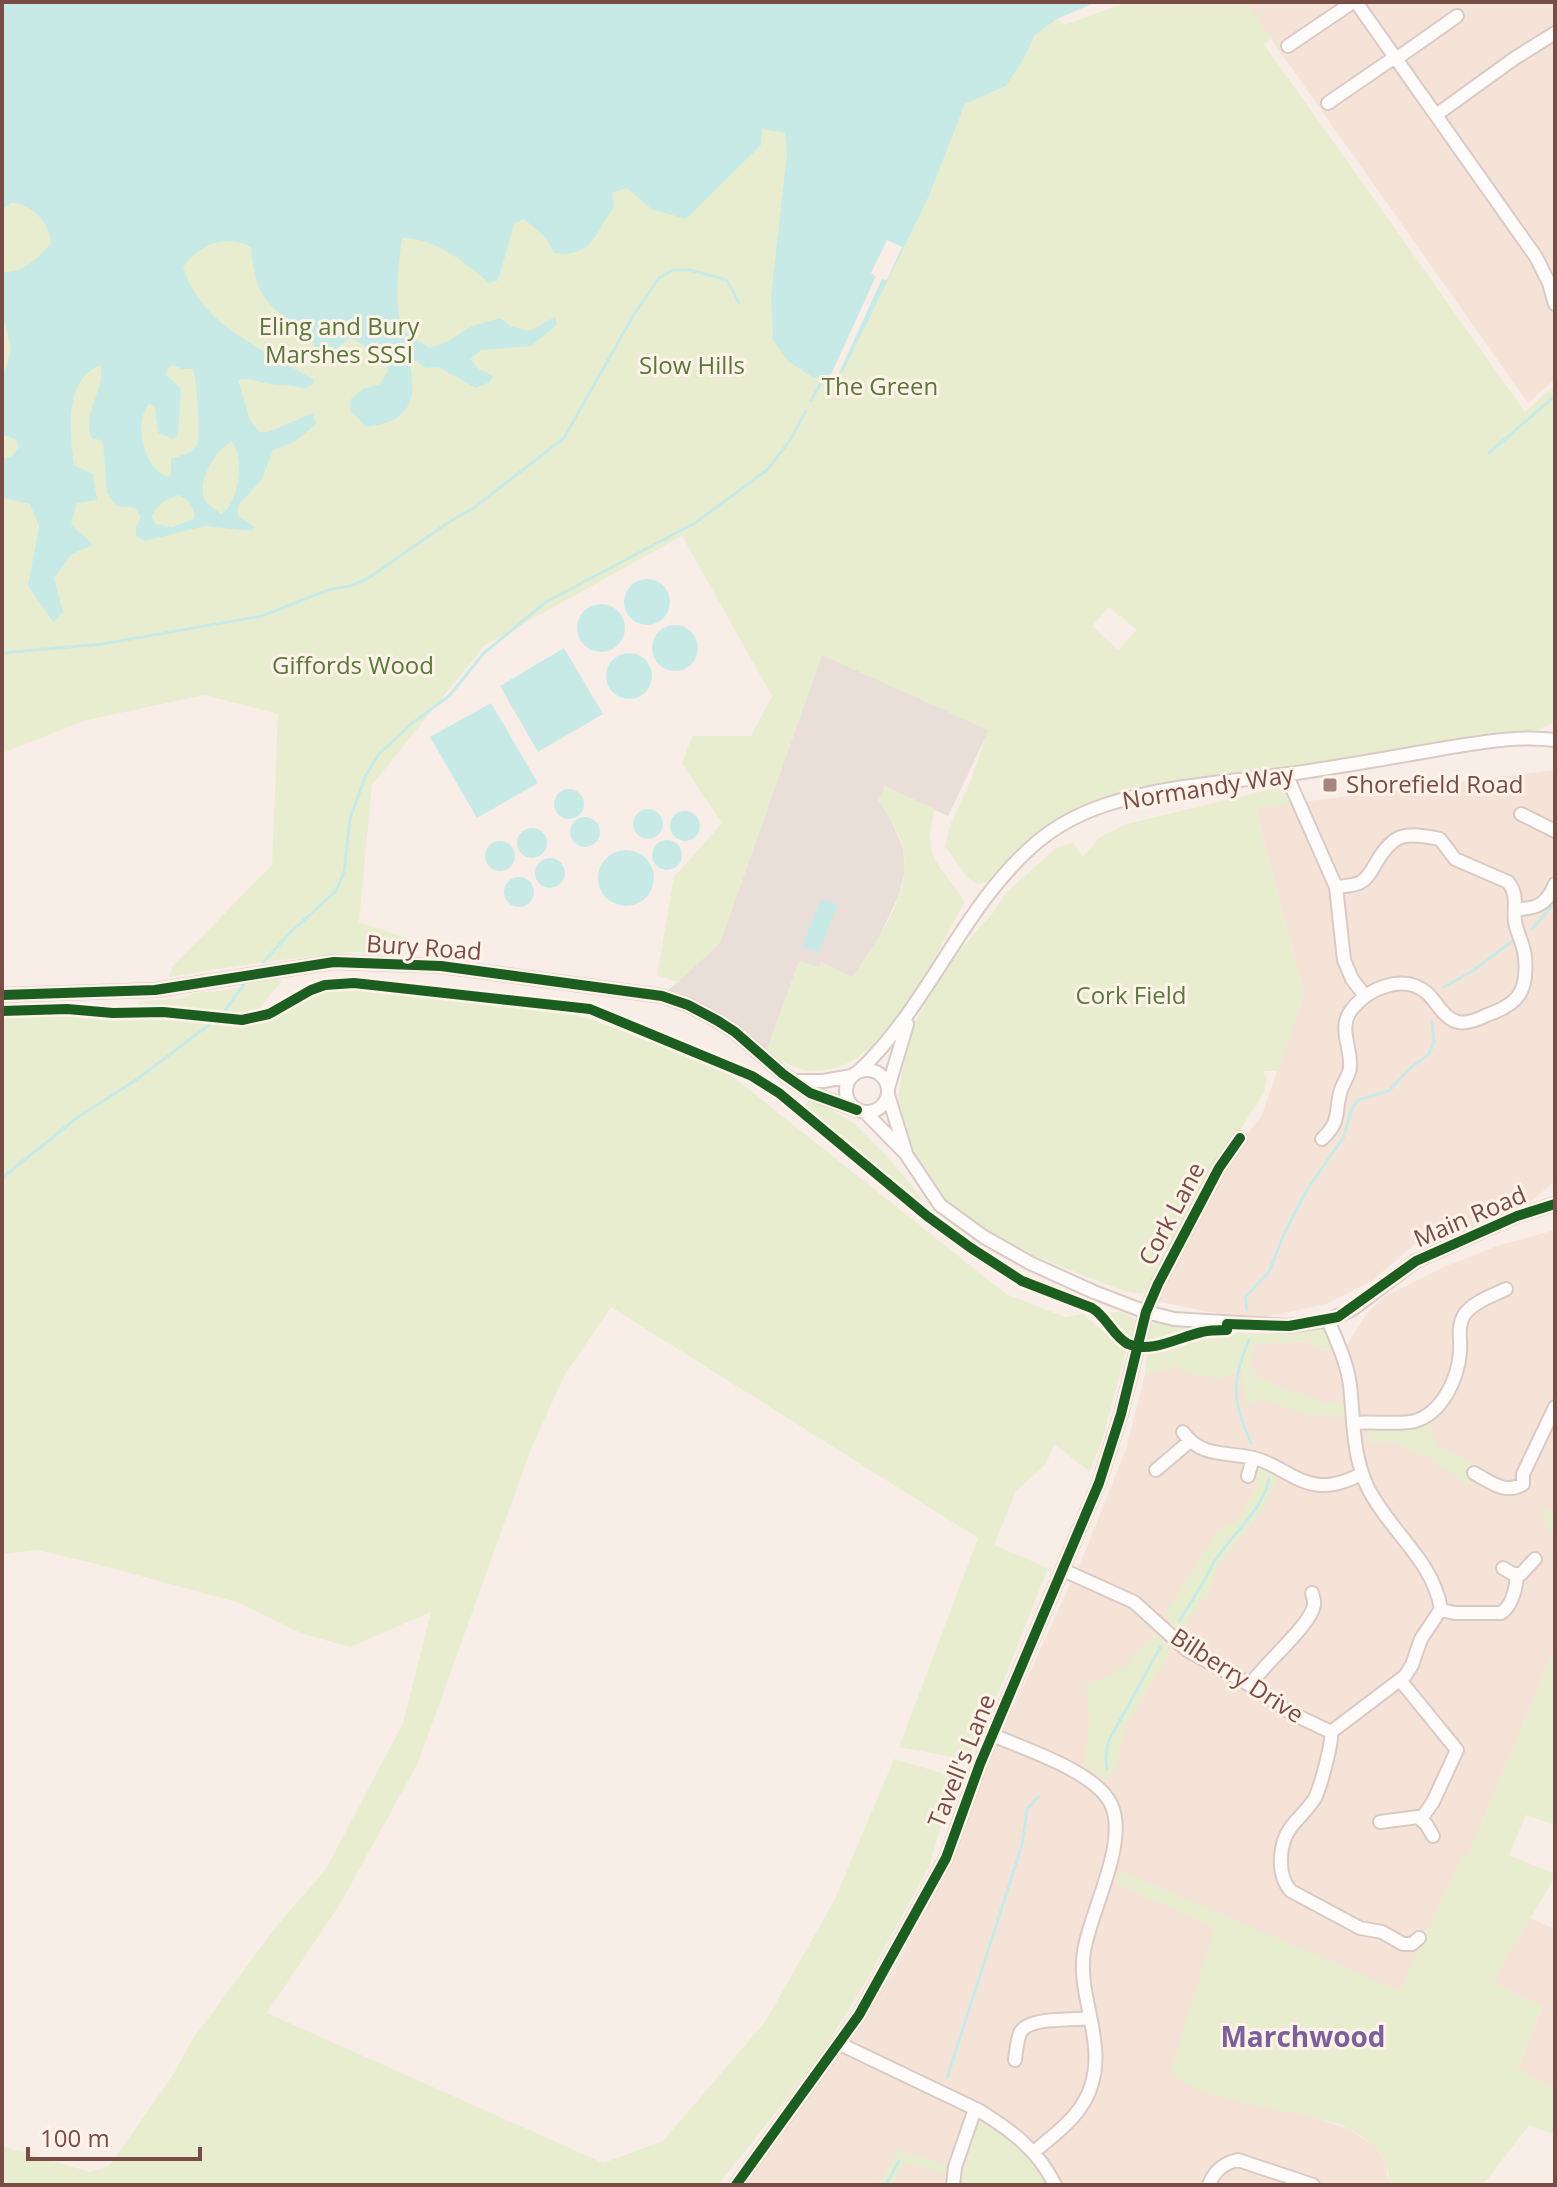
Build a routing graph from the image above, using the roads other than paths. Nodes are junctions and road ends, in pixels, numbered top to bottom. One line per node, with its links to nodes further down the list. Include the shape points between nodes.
1 (1355, 2): 4 (street); 5 (street)
2 (1457, 16): 5 (street)
3 (1555, 33): 7 (street)
4 (1288, 46)
5 (1395, 58): 6 (street); 7 (street)
6 (1328, 103)
7 (1436, 115): 8 (street, via 1536,257)
8 (1555, 304)
9 (1555, 740): 10 (street, Normandy Way, via 1493,741)
10 (1286, 774): 14 (street); 18 (street, Normandy Way, via 1144,794 1070,820 1038,842 980,904)
11 (1521, 814): 12 (street)
12 (1555, 831)
13 (1555, 884): 15 (street, via 1539,906)
14 (1336, 887): 15 (street, via 1358,885 1385,846 1413,834 1440,839 1455,859 1508,882); 17 (street, via 1344,960)
15 (1516, 909): 17 (street, via 1527,972 1515,1002 1460,1023 1413,985 1384,986)
16 (2, 995): 20 (street, Bury Road, via 155,990 334,962 441,966 675,1000 735,1032)
17 (1365, 996): 24 (street, via 1350,1010 1345,1024 1350,1069 1338,1119)
18 (909, 1017): 19 (street, Normandy Way); 21 (street, Normandy Way)
19 (855, 1074): 20 (street); 21 (street, via 877,1073); 22 (street, via 846,1095)
20 (793, 1081): 22 (street, Bury Road, via 810,1093)
21 (888, 1091): 22 (street, via 878,1109); 25 (street)
22 (861, 1111): 25 (street)
23 (1240, 1138): 28 (street, Cork Lane, via 1176,1246)
24 (1322, 1139)
25 (906, 1154): 28 (street, Main Road, via 940,1205 984,1237 1065,1280)
26 (1555, 1204): 29 (street, Main Road, via 1416,1261 1351,1310)
27 (1506, 1289): 31 (street, via 1464,1316 1458,1361 1437,1409 1407,1423)
28 (1146, 1312): 29 (street, Main Road, via 1237,1325); 39 (street, Tavell's Lane, via 1111,1449)
29 (1328, 1320): 31 (street, via 1347,1372)
30 (1555, 1407): 34 (street, via 1523,1484 1504,1489)
31 (1353, 1423): 35 (street)
32 (1253, 1458): 33 (street, via 1216,1453 1186,1437); 35 (street, via 1317,1485); 36 (street)
33 (1156, 1470)
34 (1474, 1473)
35 (1362, 1474): 42 (street, via 1384,1517 1429,1572)
36 (1248, 1476)
37 (1535, 1559): 40 (street)
38 (1503, 1568): 40 (street)
39 (1063, 1570): 44 (street, Bilberry Drive, via 1134,1602 1187,1650); 46 (street, Tavell's Lane)
40 (1517, 1575): 42 (street, via 1509,1606 1501,1613)
41 (1312, 1593): 44 (street, via 1312,1611)
42 (1441, 1610): 43 (street)
43 (1400, 1680): 45 (street); 47 (street)
44 (1250, 1685): 45 (street, Bilberry Drive)
45 (1331, 1732): 52 (street, via 1317,1792 1284,1841)
46 (993, 1735): 55 (street, via 1086,1777 1106,1795 1115,1814 1116,1841 1083,1955); 56 (street, Tavell's Lane, via 946,1858)
47 (1456, 1746): 48 (street); 49 (street, via 1456,1757)
48 (1471, 1751)
49 (1421, 1819): 50 (street); 51 (street)
50 (1380, 1822)
51 (1433, 1836)
52 (1287, 1886): 53 (street); 54 (street, via 1360,1928 1406,1945)
53 (1274, 1894)
54 (1419, 1938)
55 (1089, 2018): 57 (street, via 1025,2026); 59 (street, via 1096,2063 1092,2086 1073,2117)
56 (840, 2044): 58 (street); 60 (street, Tavell's Lane)
57 (1015, 2060)
58 (975, 2109): 59 (street); 61 (street)
59 (1034, 2152): 62 (street)
60 (736, 2185)
61 (953, 2185)
62 (1055, 2185)
63 (1209, 2185): 64 (street, via 1216,2172 1238,2160)
64 (1313, 2185)

